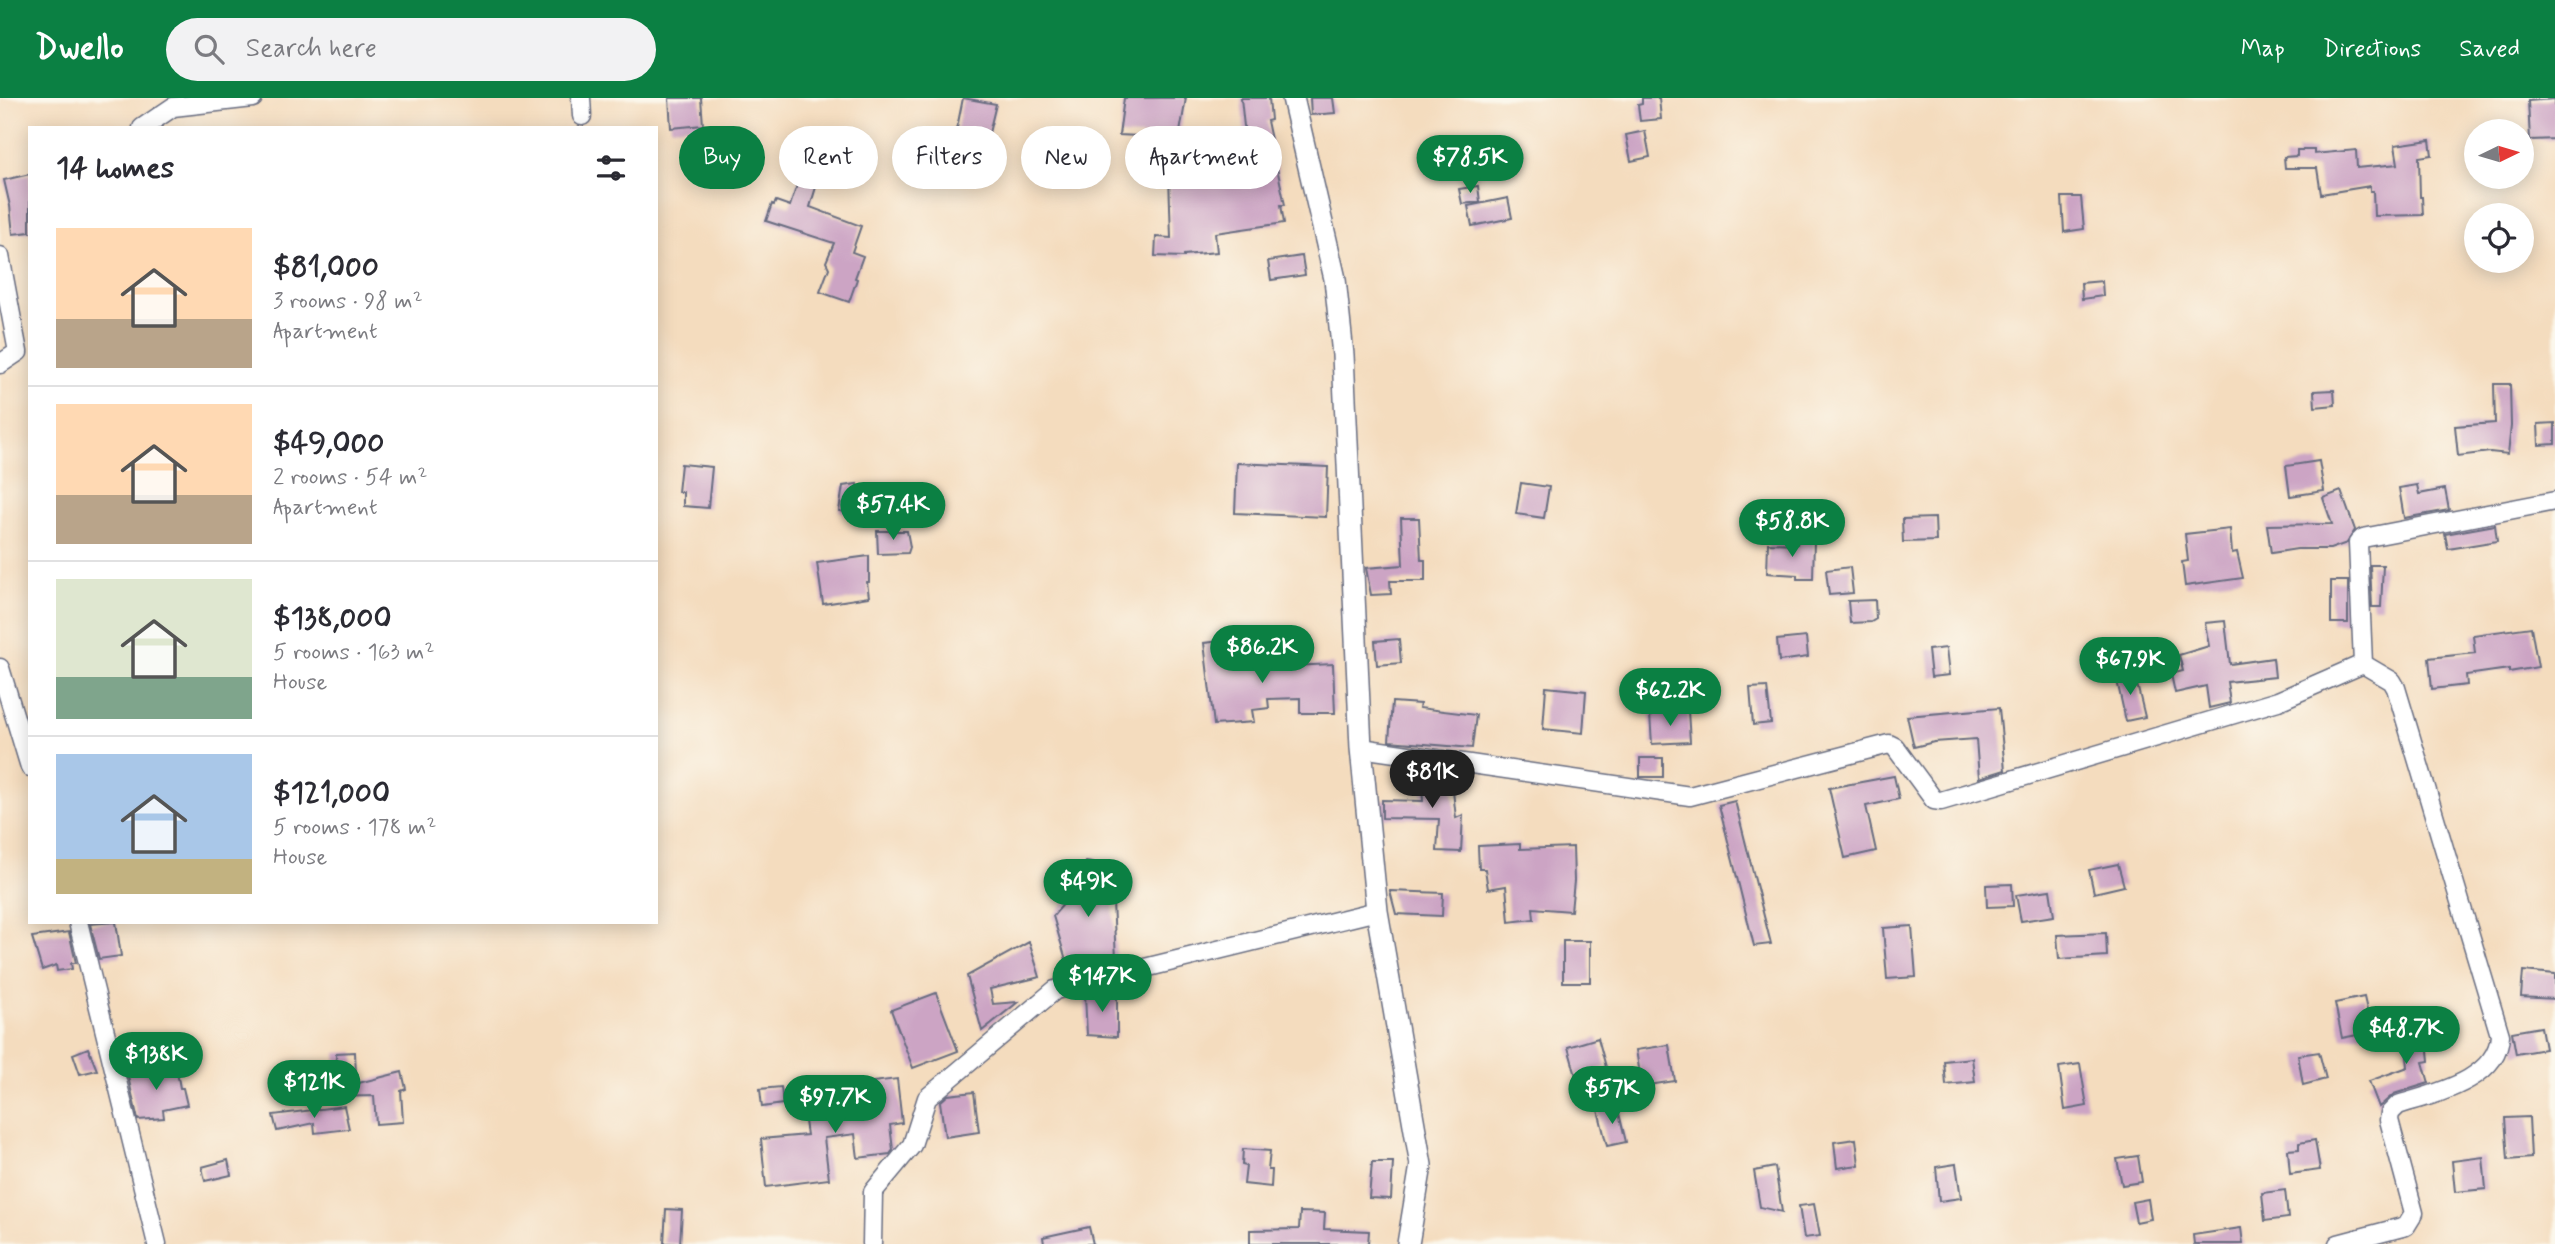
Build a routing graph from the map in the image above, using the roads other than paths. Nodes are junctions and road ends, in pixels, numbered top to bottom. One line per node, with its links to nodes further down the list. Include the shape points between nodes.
1 (253, 98): 5 (street, via 173,107)
2 (581, 98): 4 (street)
3 (1293, 98): 11 (street, via 1335,279 1343,355)
4 (582, 116)
5 (145, 126)
6 (0, 256): 7 (street, via 18,352)
7 (0, 364)
8 (2555, 501): 9 (street, via 2362,538 2358,543)
9 (2363, 664): 11 (street, via 2278,701 1941,801 1934,800 1889,744 1690,796); 18 (street, via 2396,688 2500,1044 2466,1082 2398,1105 2390,1113 2414,1213 2406,1226)
10 (0, 668): 12 (street)
11 (1361, 748): 13 (street)
12 (28, 760)
13 (1377, 911): 16 (street, via 1055,990 927,1098 912,1145 873,1192); 17 (street, via 1422,1165)
14 (78, 924): 15 (street)
15 (157, 1244)
16 (872, 1244)
17 (1408, 1244)
18 (2338, 1244)

